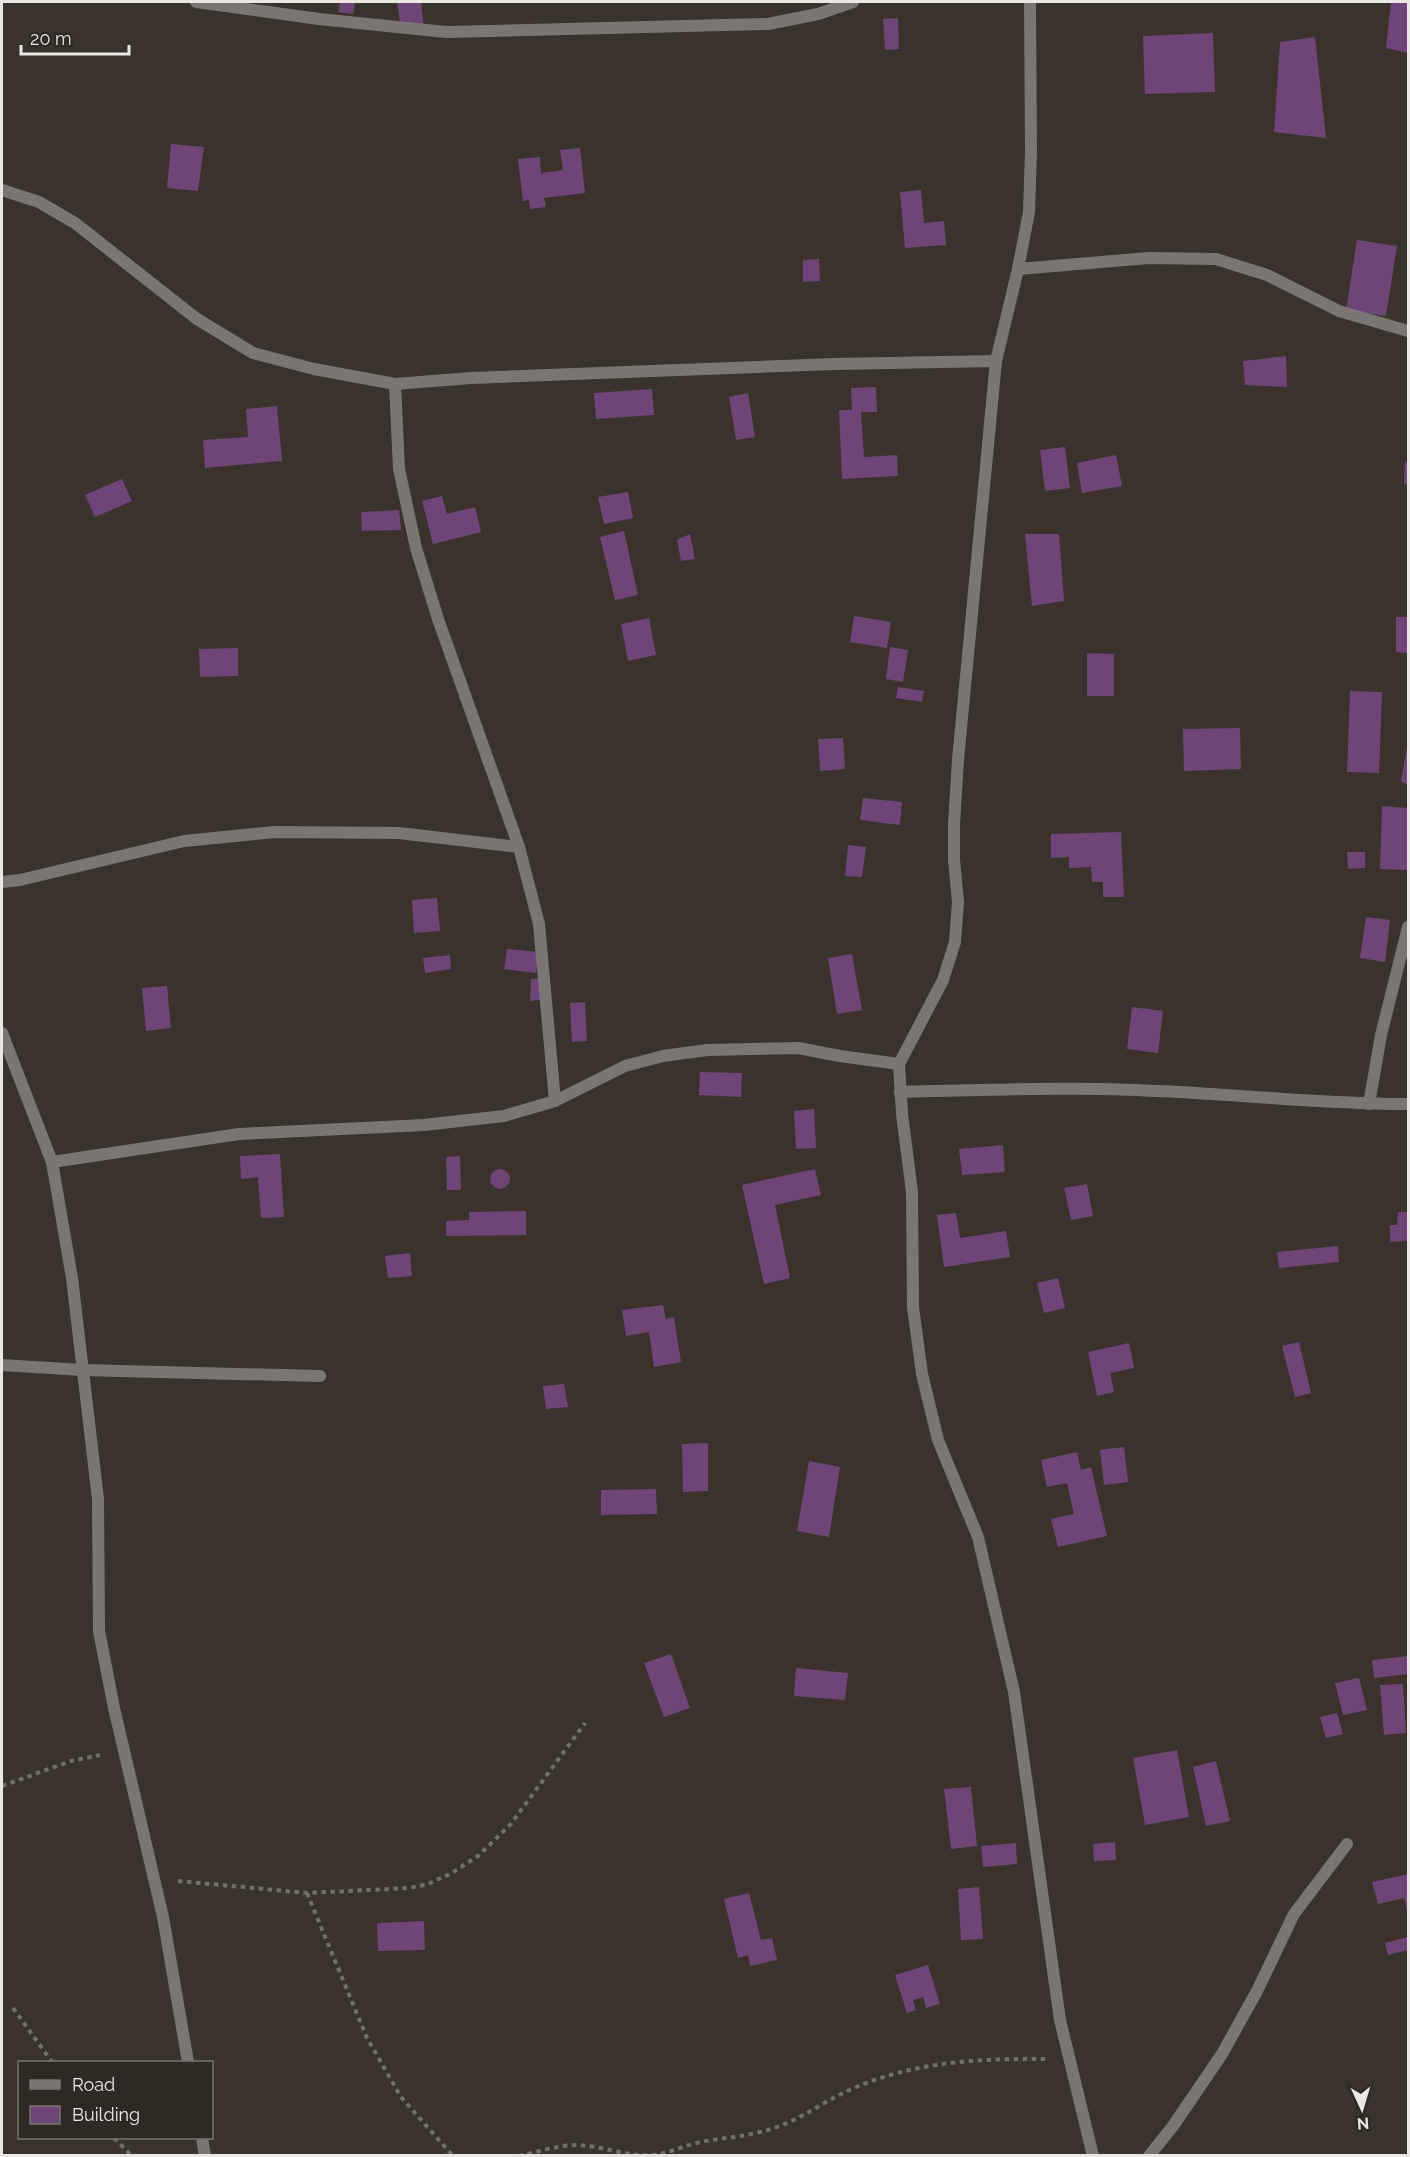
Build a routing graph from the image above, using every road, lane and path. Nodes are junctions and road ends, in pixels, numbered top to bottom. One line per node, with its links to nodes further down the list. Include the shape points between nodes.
1 (196, 2): 2 (street, via 446,32 768,24)
2 (853, 2)
3 (1030, 2): 5 (street, via 1029,212)
4 (2, 190): 8 (street, via 39,202 75,223 197,319 253,353)
5 (1018, 269): 6 (street, via 1149,258 1216,259 1267,276 1339,311); 7 (street)
6 (1408, 331)
7 (996, 361): 8 (street, via 571,373); 13 (street, via 958,760 955,942 943,980)
8 (395, 384): 9 (street, via 399,469 416,548)
9 (519, 847): 10 (street, via 399,834 275,832 184,841); 15 (street, via 539,924)
10 (2, 882)
11 (1408, 927): 16 (street, via 1381,1035)
12 (2, 1033): 18 (street)
13 (899, 1064): 14 (street); 15 (street, via 798,1048 707,1050 625,1066)
14 (900, 1092): 16 (street, via 1134,1090); 29 (street, via 912,1192 913,1307 922,1374 938,1440 978,1538 1014,1692 1060,2020)
15 (555, 1101): 18 (street, via 504,1116 424,1125 239,1134)
16 (1369, 1104): 17 (street)
17 (1408, 1104)
18 (52, 1162): 20 (street, via 72,1278)
19 (2, 1365): 20 (street)
20 (82, 1370): 21 (street); 23 (street, via 98,1499 99,1630)
21 (320, 1376)
22 (585, 1723): 27 (path, via 510,1825 478,1856 452,1873 409,1888)
23 (125, 1753): 24 (path, via 88,1756); 26 (street)
24 (2, 1786)
25 (1347, 1844): 39 (street, via 1294,1914 1222,2054)
26 (154, 1879): 27 (path); 31 (street)
27 (307, 1893): 36 (path, via 367,2038 401,2097)
28 (13, 2008): 30 (path)
29 (1070, 2060): 37 (path, via 958,2062 901,2072 855,2088 800,2119 761,2132 699,2142 653,2155 577,2145); 38 (street)
30 (51, 2061)
31 (188, 2061)
32 (115, 2139): 34 (path)
33 (202, 2139): 35 (street)
34 (132, 2156)
35 (205, 2156)
36 (453, 2156)
37 (519, 2156)
38 (1093, 2156)
39 (1149, 2156)

